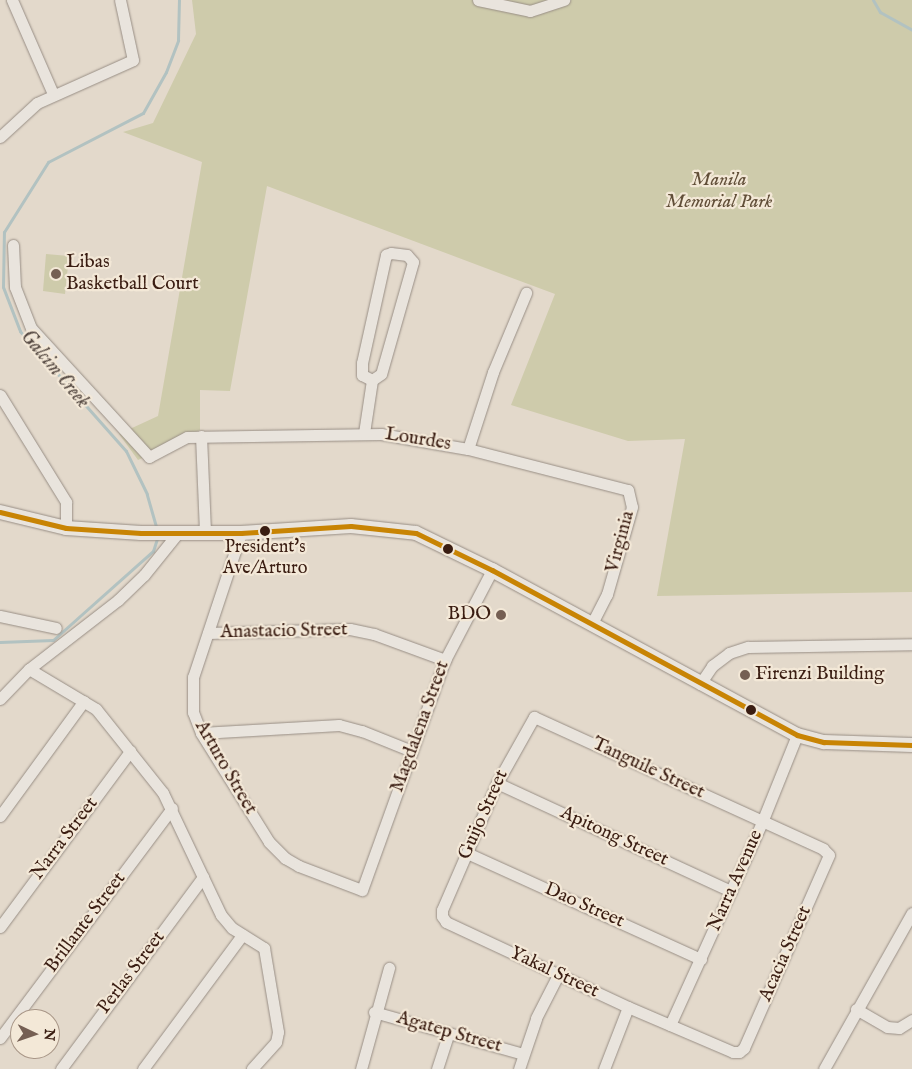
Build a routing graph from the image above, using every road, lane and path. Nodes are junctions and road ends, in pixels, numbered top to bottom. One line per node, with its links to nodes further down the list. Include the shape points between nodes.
1 (12, 0): 5 (street)
2 (120, 0): 5 (street, via 133,60)
3 (478, 0): 4 (street, via 521,11)
4 (564, 0)
5 (52, 94): 6 (street, via 37,102)
6 (0, 137)
7 (13, 245): 12 (street, Lourdes, via 15,287 25,318 125,433 149,457 187,438)
8 (526, 293): 13 (street, via 493,372)
9 (372, 380): 9 (street, via 381,374 413,262 412,258 400,253 386,255 366,341 361,373); 11 (street)
10 (0, 396): 16 (street, via 66,502)
11 (364, 433): 12 (street, Lourdes); 13 (street, Lourdes, via 417,438)
12 (201, 436): 18 (street)
13 (468, 449): 14 (street, Lourdes)
14 (628, 490): 22 (street, Virginia, via 632,507 607,594)
15 (0, 512): 16 (street)
16 (66, 528): 17 (street)
17 (171, 533): 18 (street); 27 (street, via 155,563 118,600)
18 (205, 533): 19 (street)
19 (241, 533): 20 (street, via 351,526 386,528 416,533); 24 (street, Arturo Street)
20 (492, 570): 22 (street); 26 (street, Magdalena Street)
21 (0, 616): 23 (street)
22 (592, 624): 28 (street)
23 (56, 628)
24 (208, 633): 26 (street, Anastacio Street, via 350,630 374,634); 32 (street, Arturo Street, via 192,677 193,712)
25 (912, 644): 28 (street, via 748,647 729,653 712,666)
26 (445, 660): 36 (street, Magdalena Street)
27 (29, 669): 29 (street); 30 (street)
28 (700, 684): 33 (street)
29 (0, 699)
30 (84, 701): 35 (street, via 96,709); 39 (street)
31 (534, 717): 37 (street, Guijo Street); 40 (street, Tanguile Street)
32 (200, 732): 36 (street, via 339,726 362,731); 43 (street, Arturo Street, via 269,842 285,858)
33 (797, 735): 34 (street, via 832,743); 40 (street, Narra Avenue)
34 (912, 745)
35 (130, 751): 38 (street); 47 (street, Narra Street)
36 (412, 751): 43 (street, Magdalena Street)
37 (497, 783): 41 (street, Guijo Street); 44 (street, Apitong Street)
38 (172, 808): 42 (street); 58 (street, Brillante Street)
39 (0, 816)
40 (762, 822): 44 (street, Narra Avenue); 56 (street, Acacia Street, via 829,854 744,1048 733,1052)
41 (467, 853): 46 (street, Guijo Street); 49 (street, Dao Street)
42 (203, 877): 48 (street, via 221,915); 60 (street, Perlas Street)
43 (362, 890)
44 (731, 891): 49 (street, Narra Avenue)
45 (912, 913): 53 (street)
46 (442, 916): 51 (street, Yakal Street, via 446,922)
47 (0, 927)
48 (242, 935): 61 (street); 62 (street, via 264,948 278,1032 276,1042)
49 (701, 958): 56 (street, Narra Avenue)
50 (389, 968): 54 (street)
51 (558, 975): 52 (street, Yakal Street); 59 (street, via 536,1018)
52 (628, 1007): 56 (street, Yakal Street); 66 (street)
53 (856, 1009): 55 (street, via 887,1027 899,1028); 67 (street)
54 (374, 1012): 57 (street, Agatep Street); 63 (street)
55 (912, 1020)
56 (670, 1025)
57 (448, 1034): 59 (street, Agatep Street); 64 (street)
58 (0, 1038)
59 (523, 1054): 65 (street)
60 (61, 1069)
61 (143, 1069)
62 (252, 1069)
63 (360, 1069)
64 (436, 1069)
65 (519, 1069)
66 (604, 1069)
67 (824, 1069)

